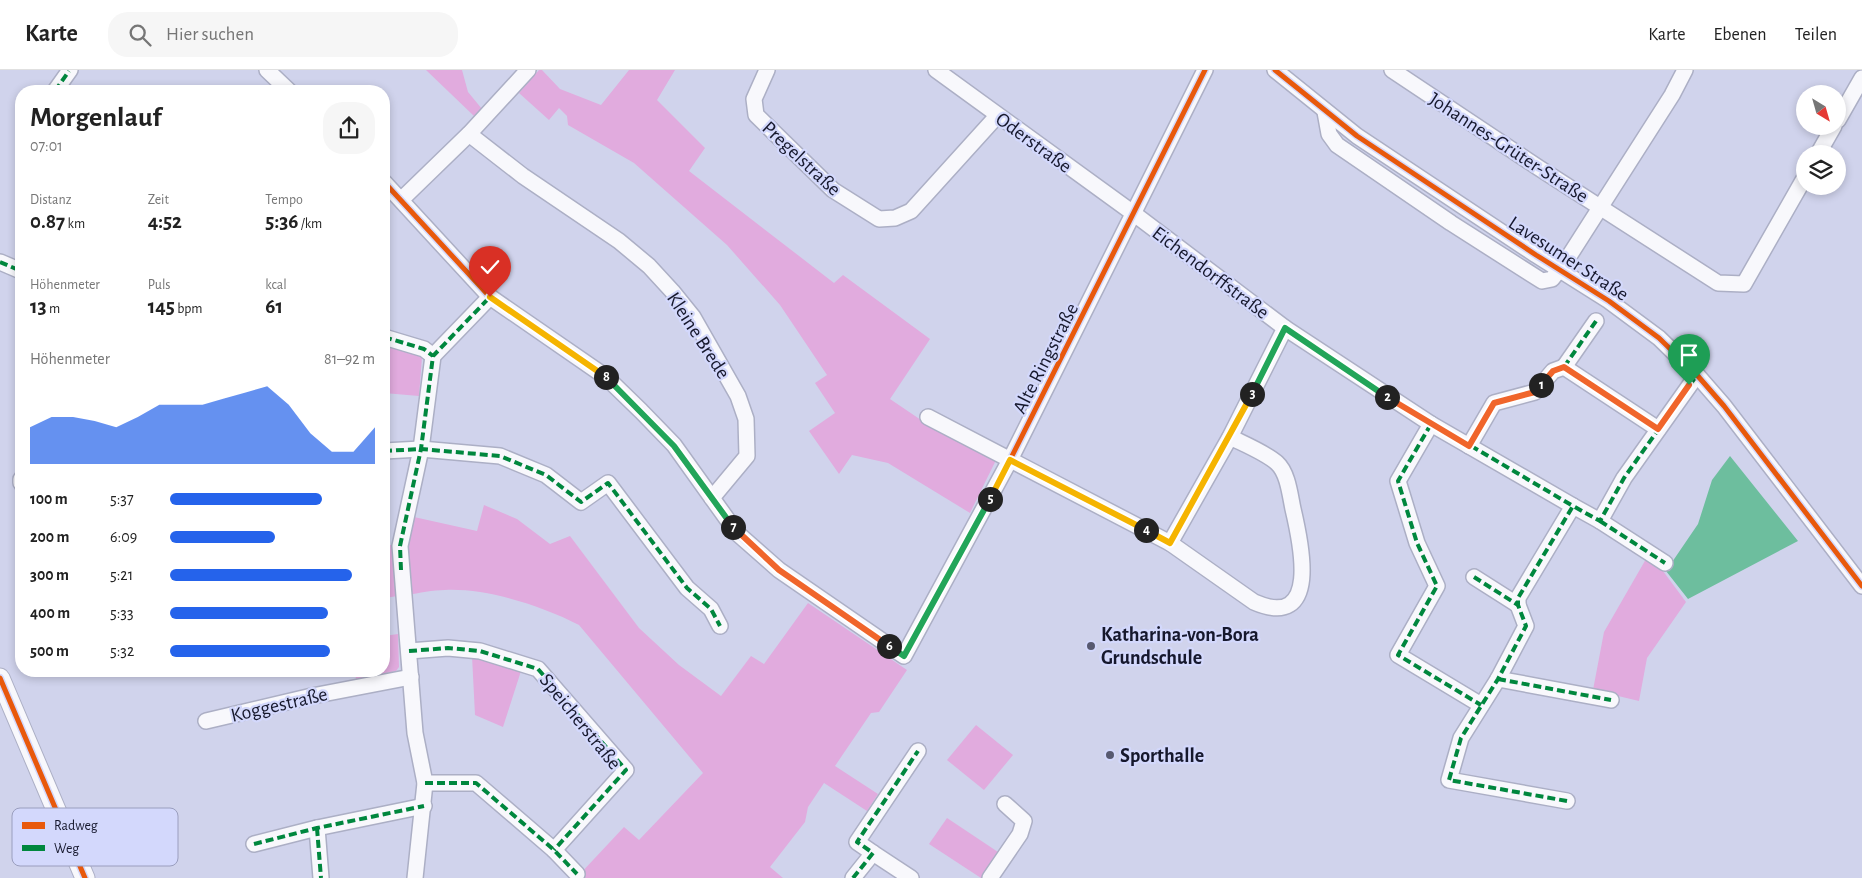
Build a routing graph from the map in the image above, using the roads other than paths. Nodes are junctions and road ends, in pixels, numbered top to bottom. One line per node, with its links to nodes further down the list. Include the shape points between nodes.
1 (70, 70): 11 (street)
2 (267, 70): 12 (street)
3 (528, 70): 16 (street)
4 (767, 70): 15 (street, Pregelstraße, via 754,99 756,115 833,190 879,218 895,218 911,210)
5 (936, 70): 15 (street, Oderstraße)
6 (1205, 70): 21 (street, Alte Ringstraße)
7 (1275, 70): 14 (street, Lavesumer Straße)
8 (1392, 70): 20 (street, Johannes-Grüter-Straße)
9 (1685, 70): 20 (street)
10 (1862, 78): 13 (street)
11 (60, 85)
12 (280, 85)
13 (1846, 106)
14 (1325, 112): 24 (street, Lavesumer Straße); 24 (street, Lavesumer Straße, via 1329,134 1337,145 1451,224 1542,281 1552,279)
15 (998, 116): 21 (street, Oderstraße)
16 (469, 134): 19 (street); 40 (street, Kleine Brede, via 523,176 619,241 649,266 693,317 738,396 746,420 747,456)
17 (390, 188): 19 (street)
18 (1796, 193): 20 (street, Johannes-Grüter-Straße, via 1744,284 1718,283)
19 (402, 199): 25 (street)
20 (1601, 207): 24 (street)
21 (1134, 214): 27 (street, Eichendorffstraße); 39 (street, Alte Ringstraße)
22 (0, 262): 23 (street)
23 (15, 268)
24 (1559, 270): 31 (street, Lavesumer Straße, via 1643,326)
25 (490, 297): 29 (street); 40 (street, via 606,377 674,446)
26 (1596, 320): 30 (street)
27 (1285, 328): 33 (street); 35 (street, Eichendorffstraße)
28 (390, 339): 29 (street, via 424,349)
29 (433, 356): 37 (street)
30 (1564, 367): 34 (street); 36 (street, via 1553,371 1535,392 1494,403)
31 (1697, 375): 34 (street); 46 (street, Lavesumer Straße)
32 (928, 417): 39 (street)
33 (1431, 424): 36 (street); 54 (street, via 1398,481 1417,544 1437,586 1398,655)
34 (1658, 429): 42 (street, via 1624,478)
35 (1230, 437): 43 (street, Eichendorffstraße); 43 (street, via 1278,463 1286,479 1304,566 1303,582 1293,600 1282,607 1269,609)
36 (1469, 446): 41 (street)
37 (422, 449): 38 (street); 48 (street, via 500,456 546,475 581,502 608,484 687,588 711,609); 49 (street, via 400,546)
38 (390, 450)
39 (1010, 460): 40 (street, Alte Ringstraße, via 904,656 779,570 738,533); 43 (street)
40 (712, 498)
41 (1573, 506): 42 (street); 47 (street, via 1518,598)
42 (1600, 521): 44 (street)
43 (1170, 543)
44 (1665, 563)
45 (1474, 577): 47 (street)
46 (1862, 586)
47 (1518, 605): 52 (street, via 1526,626)
48 (720, 626)
49 (408, 651): 50 (street); 64 (street, Speicherstraße, via 448,648 480,651 538,668 626,770)
50 (411, 677): 55 (street, Koggestraße); 57 (street, via 415,733)
51 (0, 678): 61 (main road)
52 (1498, 679): 53 (street); 54 (street)
53 (1611, 700)
54 (1481, 705): 58 (street, via 1461,738 1449,780)
55 (206, 721)
56 (918, 751): 65 (street, via 857,842)
57 (425, 783): 60 (street); 64 (street, via 476,783)
58 (1567, 801)
59 (1006, 804): 73 (street, via 1024,821 1020,834)
60 (424, 806): 62 (street); 70 (street)
61 (55, 808)
62 (317, 828): 63 (street); 69 (street)
63 (254, 844)
64 (554, 850): 67 (street)
65 (873, 853): 71 (street); 72 (street)
66 (80, 866): 68 (main road)
67 (577, 874)
68 (85, 878)
69 (321, 878)
70 (415, 878)
71 (853, 878)
72 (911, 878)
73 (990, 878)

